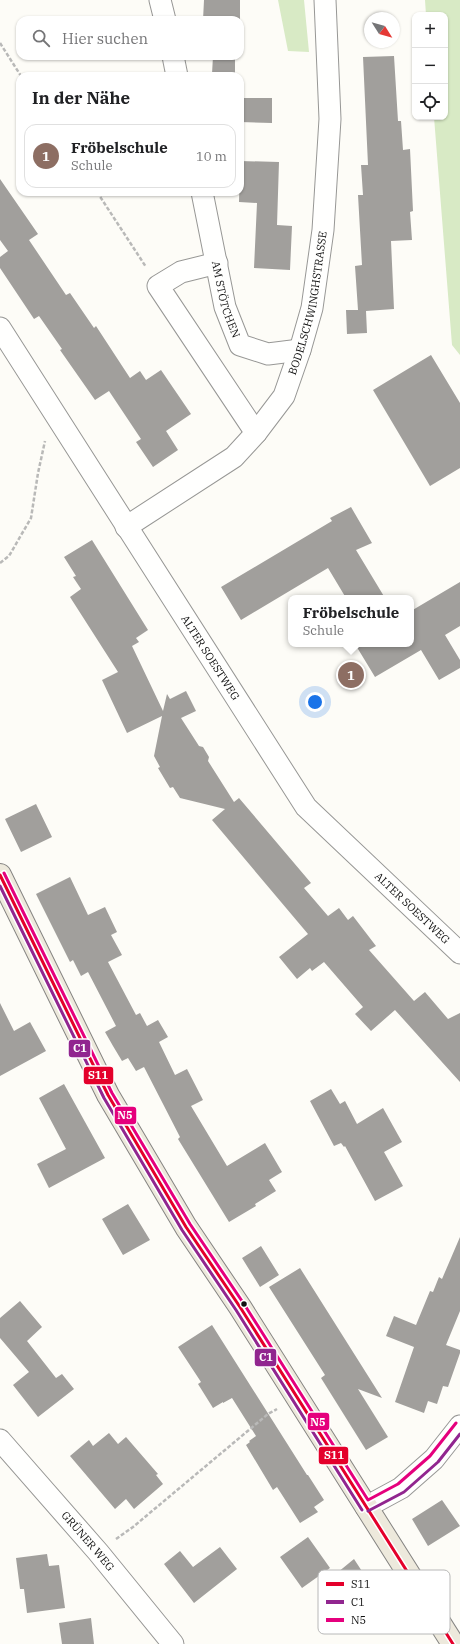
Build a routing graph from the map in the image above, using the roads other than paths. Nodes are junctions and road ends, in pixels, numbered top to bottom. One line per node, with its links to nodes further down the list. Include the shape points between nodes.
1 (160, 0): 3 (street)
2 (325, 0): 9 (street, BODELSCHWINGHSTRASSE, via 330,119 323,230 312,308)
3 (164, 16)
4 (174, 60): 5 (street)
5 (176, 72)
6 (203, 196): 7 (street, AM STÖTCHEN)
7 (217, 263): 9 (street, AM STÖTCHEN, via 225,307 240,345 268,354); 10 (street, via 181,272 158,286)
8 (0, 328): 11 (street, ALTER SOESTWEG)
9 (300, 350): 10 (street, BODELSCHWINGHSTRASSE, via 284,396)
10 (256, 433): 11 (street, BODELSCHWINGHSTRASSE, via 234,458)
11 (126, 527): 13 (street, ALTER SOESTWEG, via 306,807)
12 (0, 875): 16 (main road, via 112,1102 186,1227 240,1307)
13 (460, 953)
14 (460, 1426): 16 (street, via 434,1459 401,1488)
15 (0, 1440): 19 (street, GRÜNER WEG, via 98,1552)
16 (366, 1507): 17 (main road)
17 (406, 1570)
18 (447, 1634): 20 (main road)
19 (173, 1644)
20 (453, 1644)

